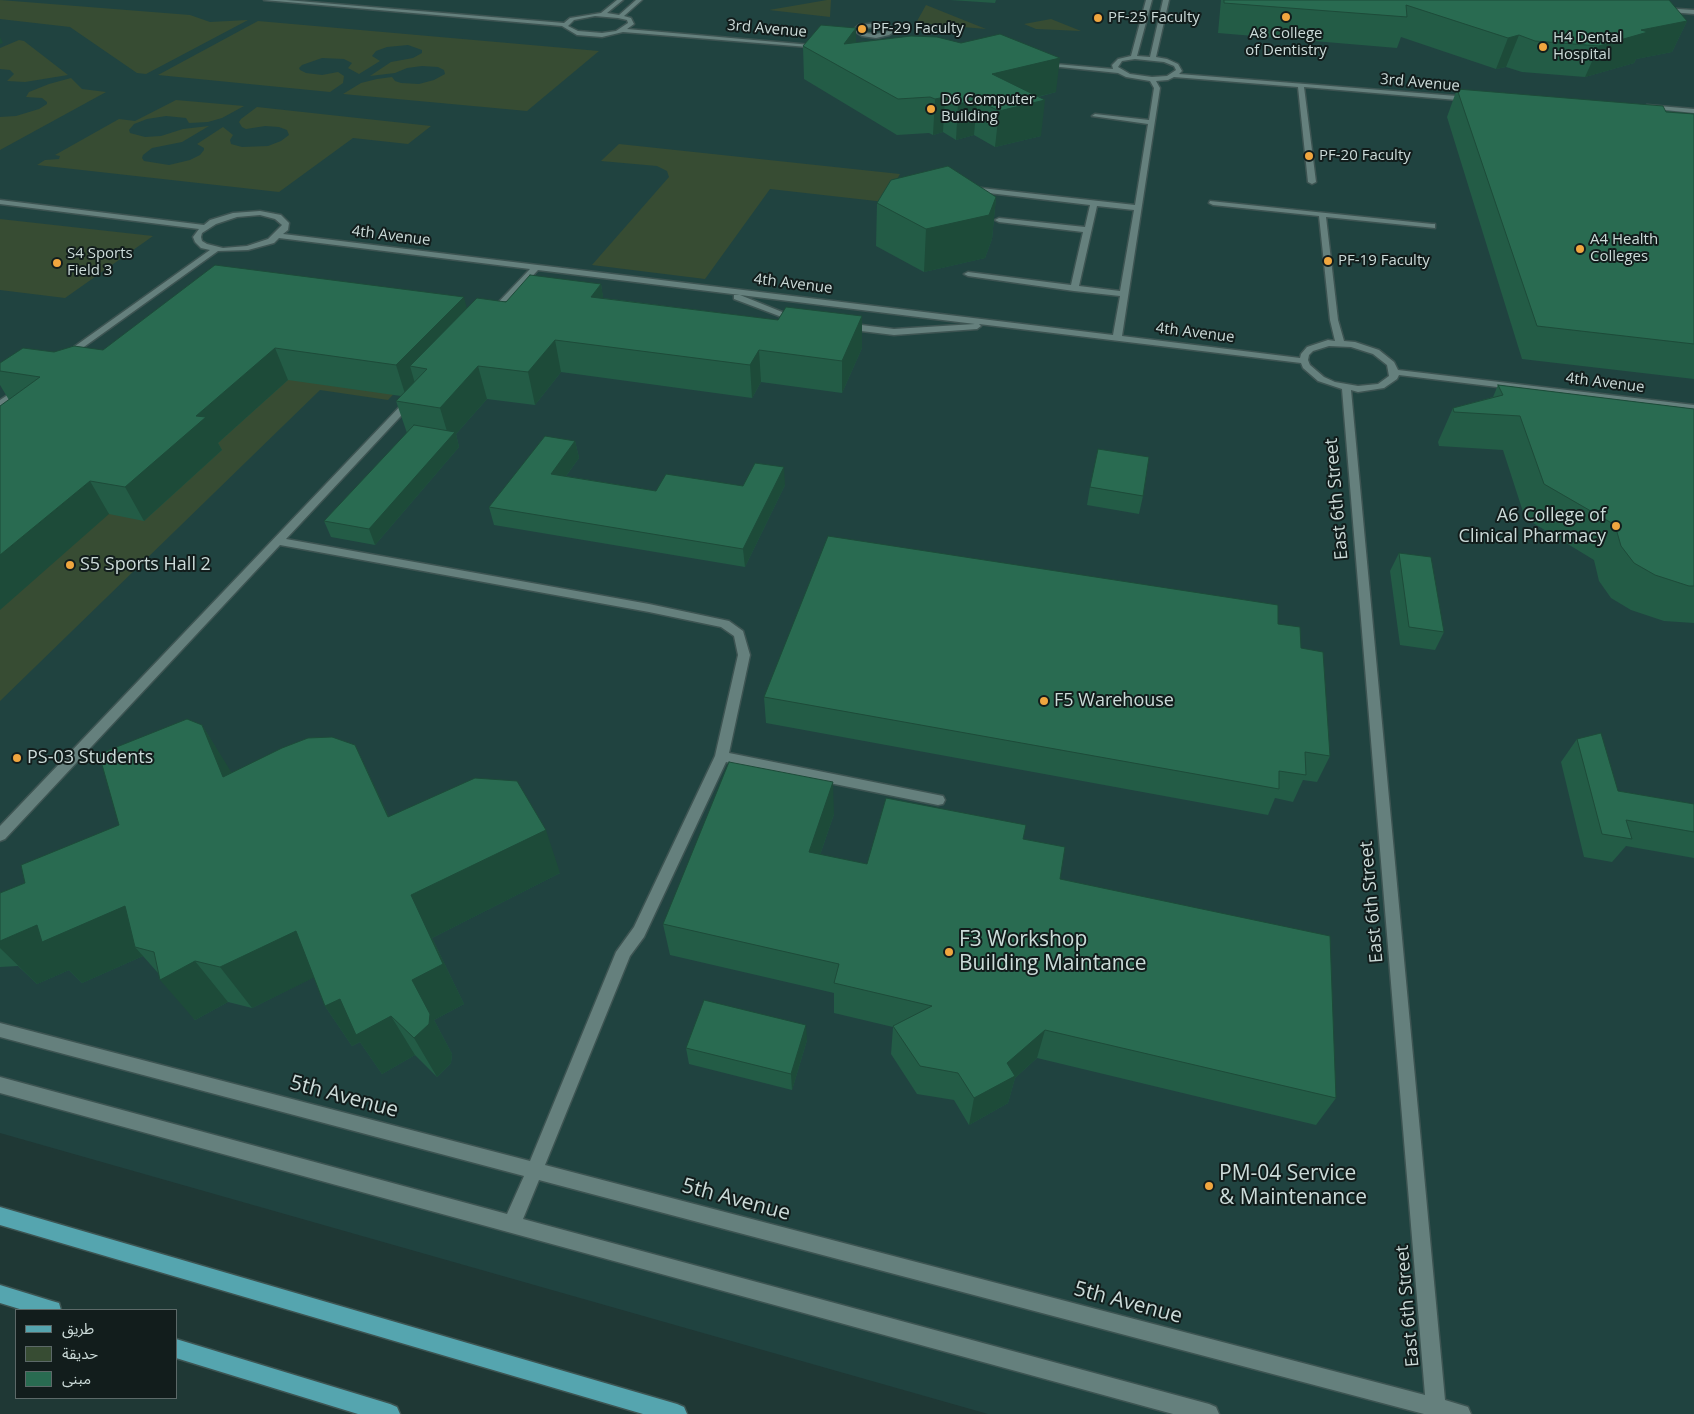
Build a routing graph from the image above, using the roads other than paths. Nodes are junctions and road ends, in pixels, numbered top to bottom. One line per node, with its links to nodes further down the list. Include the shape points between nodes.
1 (267, 0): 15 (street)
2 (336, 0): 13 (street)
3 (620, 0): 11 (street)
4 (639, 0): 12 (street)
5 (1149, 0): 21 (street)
6 (1166, 0): 22 (street)
7 (1673, 6): 9 (street)
8 (1658, 10): 9 (street)
9 (1678, 11): 10 (street)
10 (1694, 12)
11 (603, 14): 12 (street); 13 (street)
12 (620, 16): 14 (street, via 629,19)
13 (572, 19): 15 (street)
14 (631, 24): 16 (street); 18 (street, 3rd Avenue)
15 (566, 25): 16 (street, via 567,30 585,35)
16 (623, 30): 19 (street, 3rd Avenue)
17 (861, 36): 17 (street, via 856,32 857,28 872,24 884,25 892,31 878,38)
18 (826, 40)
19 (829, 47)
20 (1044, 58): 24 (street)
21 (1133, 58): 22 (street); 24 (street, via 1120,60)
22 (1153, 58): 25 (street, 3rd Avenue)
23 (1034, 64): 24 (street)
24 (1116, 67): 27 (street, 3rd Avenue, via 1128,76)
25 (1178, 68): 26 (street); 29 (street, 3rd Avenue)
26 (1175, 75): 27 (street, 3rd Avenue); 28 (street, 3rd Avenue)
27 (1152, 79): 36 (street, via 1157,88)
28 (1301, 85): 30 (street, 3rd Avenue); 37 (street)
29 (1476, 93)
30 (1478, 100)
31 (1634, 106): 32 (street)
32 (1694, 111)
33 (1645, 114): 35 (street)
34 (1095, 116): 36 (street)
35 (1694, 118)
36 (1152, 122): 42 (street)
37 (1312, 182)
38 (962, 188): 40 (street)
39 (0, 202): 46 (street)
40 (1094, 203): 42 (street); 47 (street)
41 (1213, 203): 43 (street)
42 (1138, 208): 54 (street)
43 (1322, 214): 45 (street); 60 (street, via 1334,320)
44 (999, 220): 47 (street)
45 (1432, 226)
46 (205, 227): 48 (street, via 236,215 266,214 284,220 286,225); 49 (street, via 197,237 199,242)
47 (1088, 230): 52 (street)
48 (278, 236): 49 (street, via 248,248); 50 (street, 4th Avenue)
49 (216, 249): 62 (street)
50 (537, 267): 53 (street, 4th Avenue); 56 (street)
51 (968, 274): 52 (street)
52 (1074, 288): 54 (street)
53 (717, 289): 55 (street); 57 (street, 4th Avenue)
54 (1124, 294): 59 (street)
55 (803, 322)
56 (483, 324)
57 (1007, 324): 58 (street, via 894,332); 59 (street, 4th Avenue)
58 (840, 326)
59 (1117, 338): 61 (street, 4th Avenue)
60 (1340, 343): 61 (street, via 1310,349); 63 (street, via 1376,352 1392,364)
61 (1304, 361): 65 (street, via 1321,379)
62 (56, 364)
63 (1394, 372): 65 (street, via 1394,377 1382,386); 68 (street, 4th Avenue)
64 (24, 387): 67 (street)
65 (1346, 387): 81 (street, East 6th Street)
66 (416, 395): 69 (street)
67 (0, 404)
68 (1694, 408)
69 (278, 541): 70 (street, via 724,624 739,634 744,655); 72 (street)
70 (722, 756): 71 (street); 75 (street, via 639,932 624,952)
71 (938, 800)
72 (0, 835)
73 (0, 1030): 75 (street, 5th Avenue)
74 (0, 1085): 77 (street)
75 (534, 1170): 77 (street); 81 (street, 5th Avenue)
76 (0, 1216): 83 (main road)
77 (512, 1225): 84 (street)
78 (0, 1294): 79 (main road)
79 (49, 1309)
80 (178, 1349): 82 (main road)
81 (1435, 1411): 85 (street, 5th Avenue)
82 (390, 1414)
83 (677, 1414)
84 (1209, 1414)
85 (1461, 1414)

